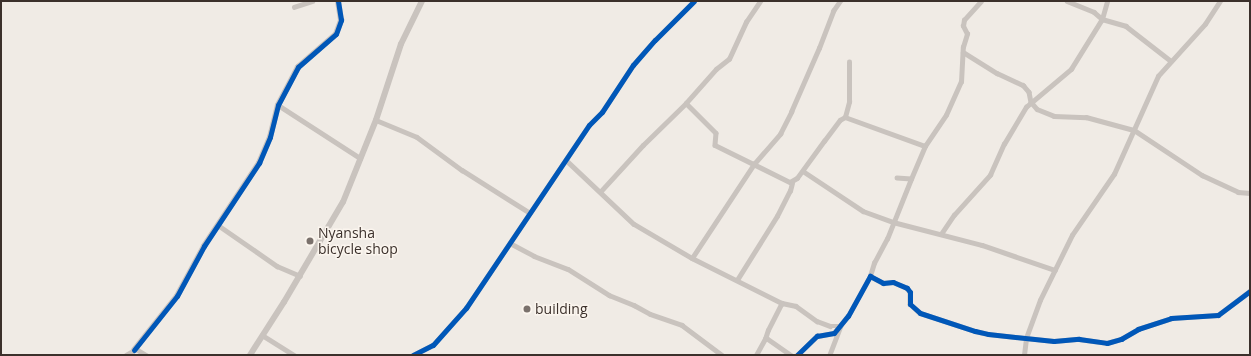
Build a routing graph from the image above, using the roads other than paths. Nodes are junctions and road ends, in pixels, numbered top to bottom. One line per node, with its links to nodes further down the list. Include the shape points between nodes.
1 (312, 1): 11 (street)
2 (338, 1): 18 (street, via 341,20 336,34 298,67)
3 (422, 1): 20 (street, via 401,44)
4 (694, 1): 24 (street, via 654,40 633,65)
5 (760, 1): 17 (street, via 746,22 729,59 704,81)
6 (840, 1): 25 (street, via 833,11 780,134)
7 (981, 1): 13 (street, via 964,20 963,26 967,34)
8 (1067, 1): 12 (street, via 1094,12)
9 (1107, 1): 12 (street)
10 (1220, 1): 14 (street, via 1205,24)
11 (294, 7)
12 (1102, 19): 14 (street, via 1126,26); 16 (street, via 1070,69)
13 (963, 52): 16 (street, via 997,73 1023,85); 22 (street, via 961,82 946,115)
14 (1171, 61): 21 (street, via 1158,76)
15 (849, 62): 19 (street, via 849,102)
16 (1031, 102): 21 (street, via 1037,109 1054,116 1086,117); 35 (street, via 1004,144 990,175 954,215)
17 (686, 103): 25 (street, via 716,133 714,145); 30 (street)
18 (278, 105): 23 (street); 34 (street, via 264,155)
19 (845, 117): 22 (street); 26 (street, via 828,134)
20 (376, 120): 23 (street); 32 (street, via 416,137)
21 (1134, 130): 31 (street, via 1202,175 1238,192); 38 (street, via 1114,174 1072,235)
22 (925, 146): 28 (street)
23 (360, 158): 39 (street, via 343,202)
24 (566, 160): 30 (street); 32 (street)
25 (754, 164): 29 (street); 37 (street)
26 (803, 171): 29 (street); 33 (street, via 863,210)
27 (897, 178): 28 (street)
28 (911, 179): 33 (street)
29 (792, 183): 41 (street, via 776,216)
30 (600, 192): 37 (street, via 634,224)
31 (1250, 193)
32 (530, 213): 36 (street)
33 (893, 222): 35 (street); 40 (street)
34 (218, 225): 39 (street, via 278,266); 48 (street, via 177,296)
35 (942, 234): 38 (street)
36 (510, 243): 53 (street, via 466,308 433,345); 54 (street, via 534,256 568,269 609,295 682,325)
37 (692, 258): 41 (street)
38 (1055, 270): 46 (street, via 1040,300)
39 (300, 276): 45 (street)
40 (870, 276): 44 (street); 46 (street, via 883,284 893,282 907,288 910,292 910,304 920,313 988,334)
41 (737, 280): 43 (street)
42 (1250, 291): 46 (street, via 1218,315 1171,318 1112,342)
43 (782, 303): 44 (street, via 796,306 824,324); 47 (street)
44 (841, 326): 57 (street, via 834,334 817,336); 58 (street)
45 (262, 336): 51 (street); 52 (street)
46 (1026, 338): 59 (street)
47 (765, 339): 55 (street); 56 (street)
48 (134, 350): 49 (street); 50 (street, via 140,350)
49 (126, 355)
50 (146, 355)
51 (250, 355)
52 (294, 355)
53 (413, 355)
54 (722, 355)
55 (756, 355)
56 (791, 355)
57 (797, 355)
58 (830, 355)
59 (1024, 355)

